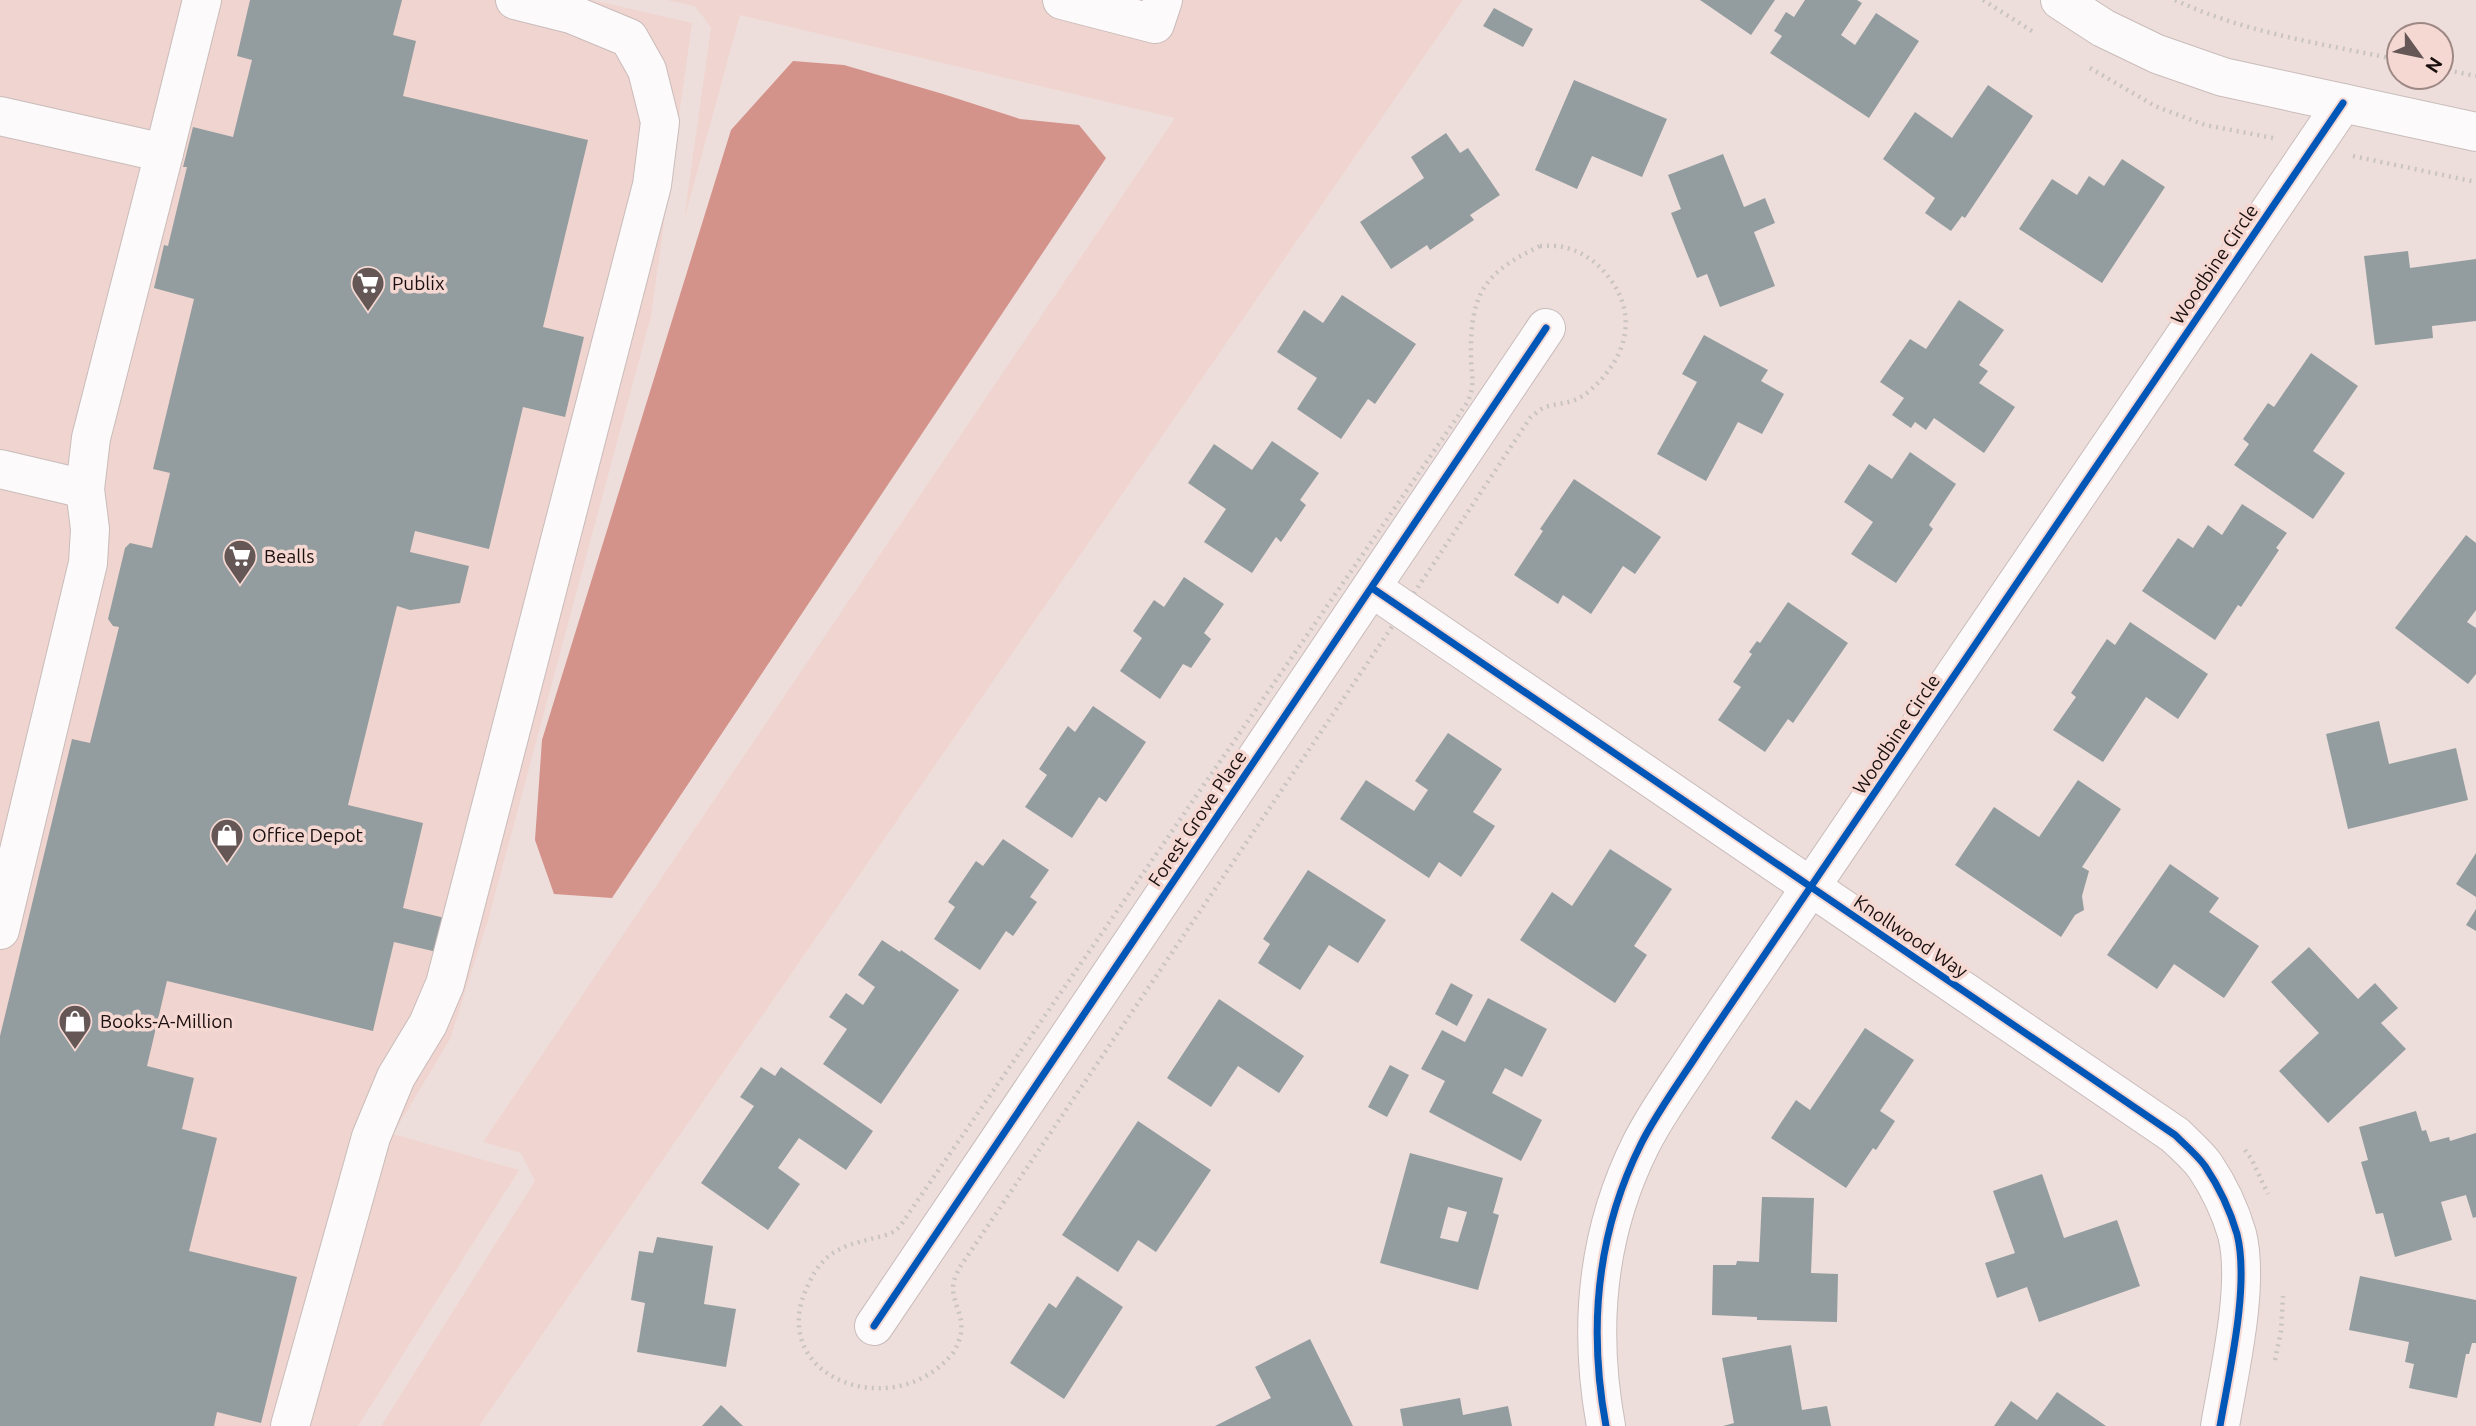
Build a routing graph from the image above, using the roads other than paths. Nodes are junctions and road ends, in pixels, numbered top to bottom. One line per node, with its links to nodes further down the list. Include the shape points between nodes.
1 (202, 0): 9 (street)
2 (515, 0): 17 (street, via 571,14 629,38 646,70 660,122 652,185 445,984 428,1024 396,1077 371,1137)
3 (1062, 0): 4 (street, via 1156,24)
4 (1163, 0)
5 (2060, 0): 6 (street, via 2103,28 2157,54 2223,77)
6 (2343, 103): 8 (street); 14 (street, Woodbine Circle)
7 (0, 116): 9 (street)
8 (2476, 132)
9 (164, 153): 12 (street, via 91,438)
10 (1546, 328): 13 (street, Forest Grove Place)
11 (0, 469): 12 (street)
12 (85, 489): 15 (street, via 88,563)
13 (1372, 587): 14 (street, Knollwood Way); 16 (street, Forest Grove Place)
14 (1811, 886): 18 (street, Woodbine Circle, via 1704,1044 1627,1174 1602,1259 1596,1312); 19 (street, Knollwood Way, via 2175,1135 2204,1164 2224,1198 2237,1236 2241,1275)
15 (0, 930)
16 (874, 1326)
17 (290, 1426)
18 (1606, 1426)
19 (2220, 1426)

